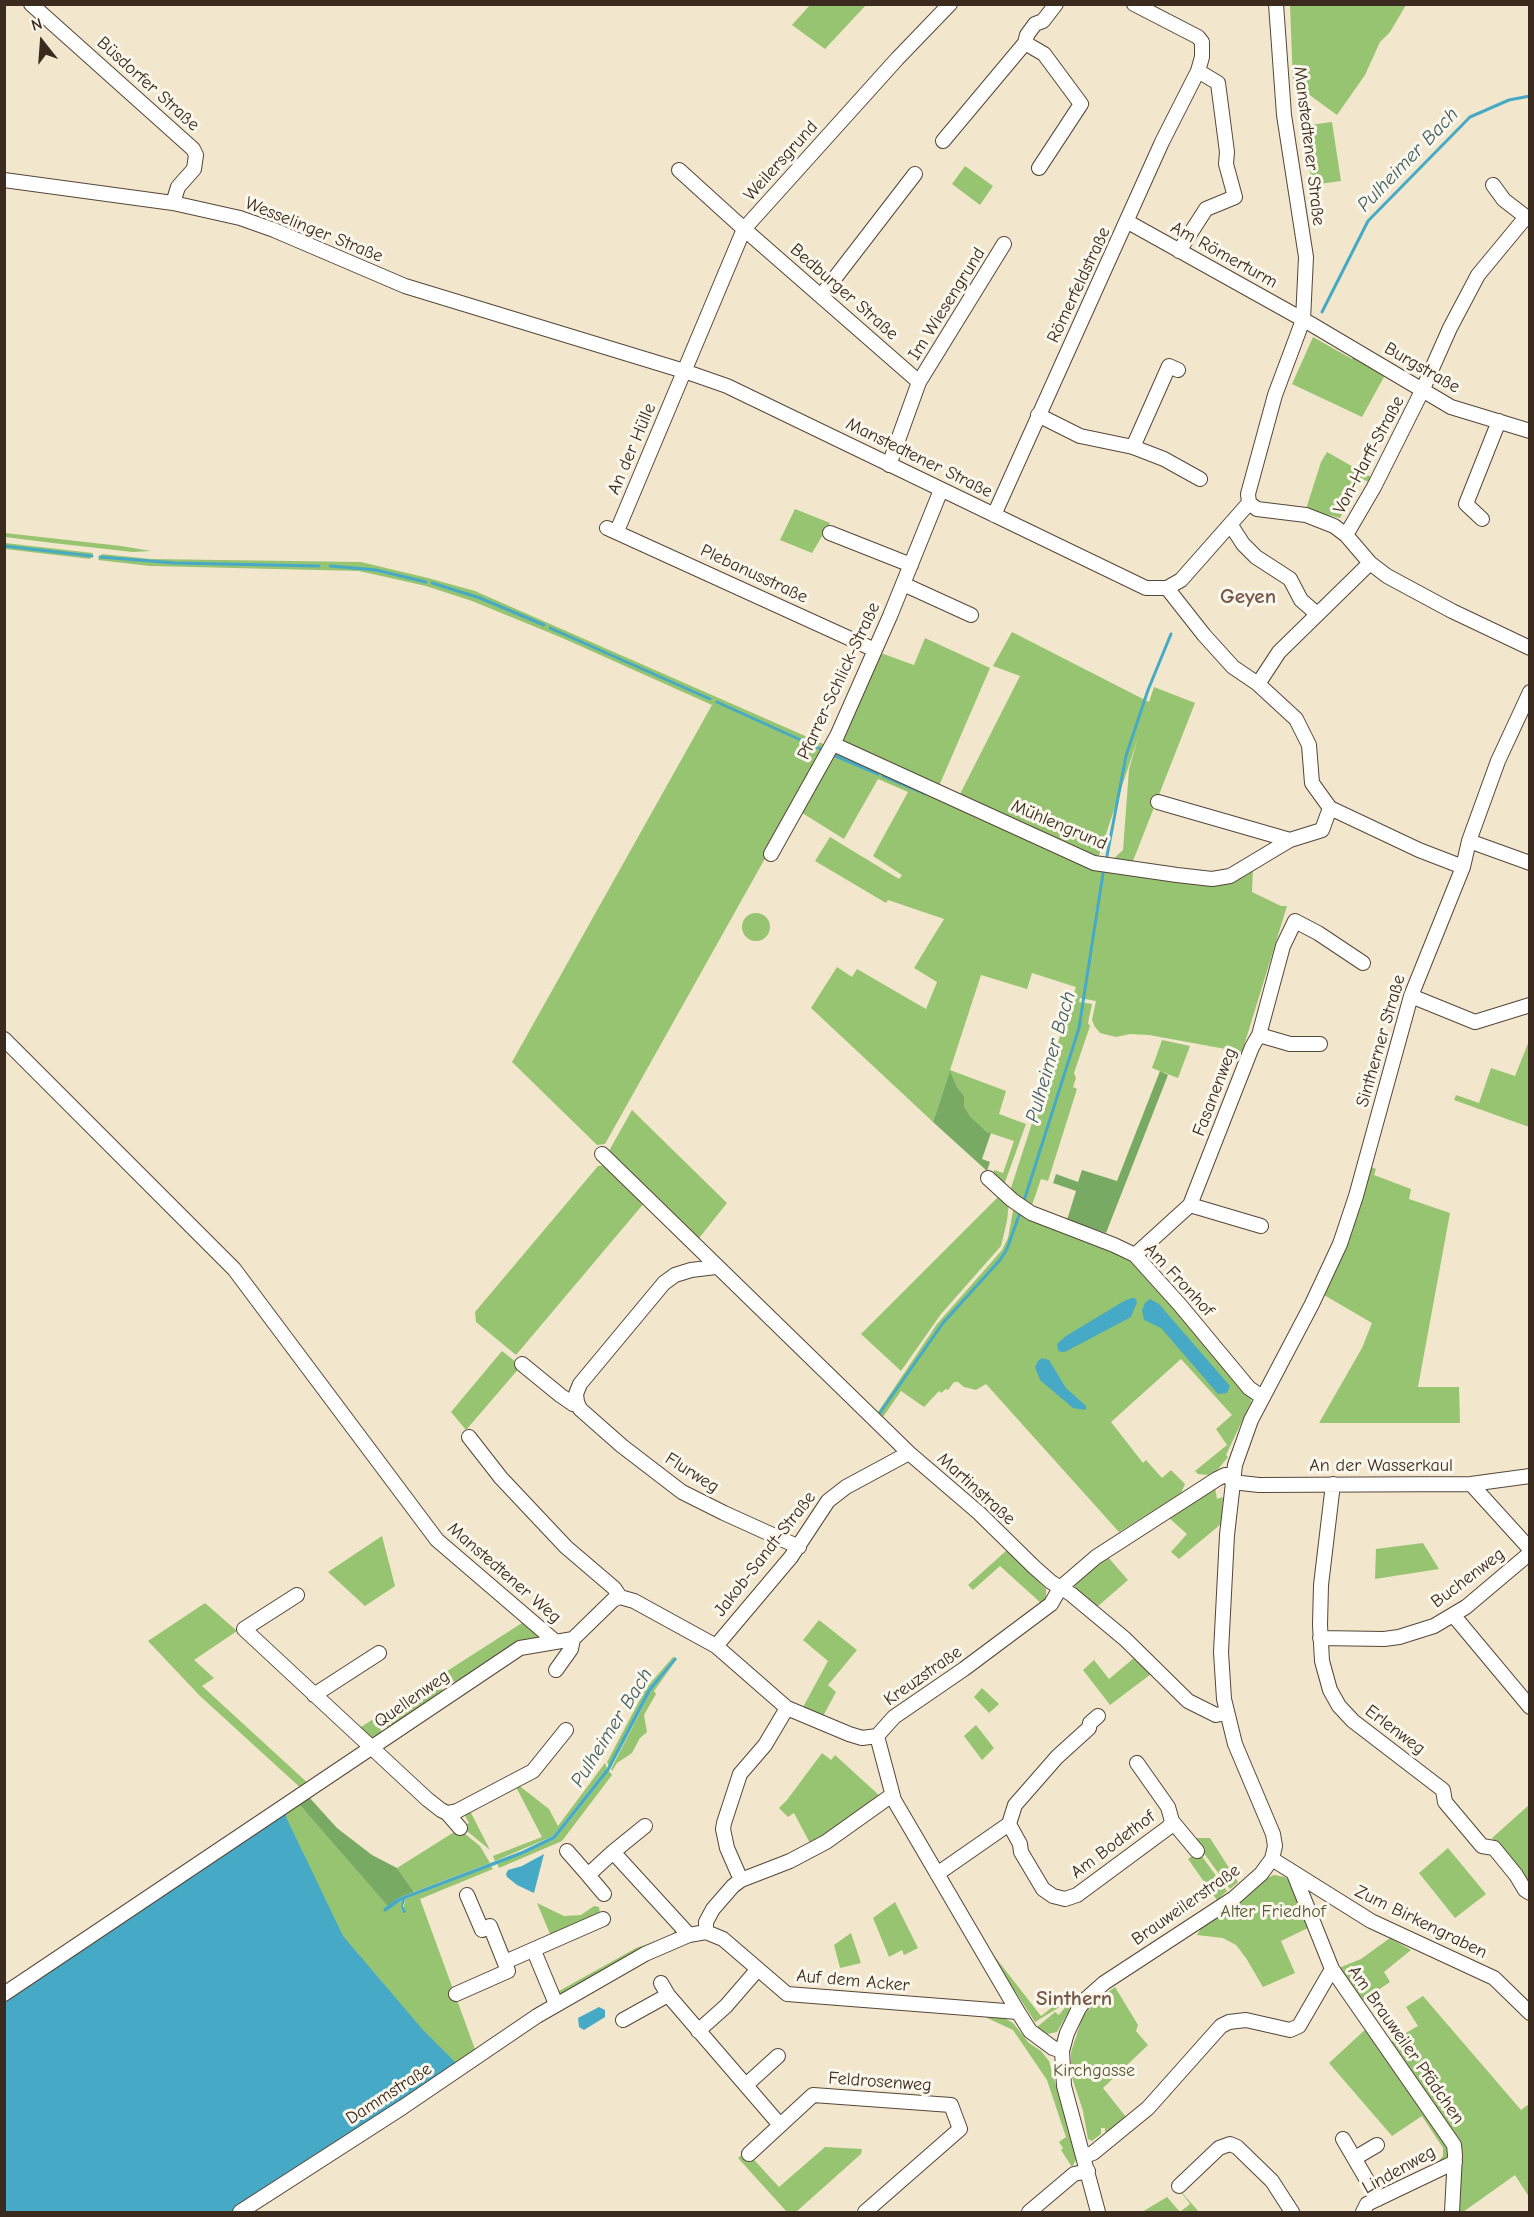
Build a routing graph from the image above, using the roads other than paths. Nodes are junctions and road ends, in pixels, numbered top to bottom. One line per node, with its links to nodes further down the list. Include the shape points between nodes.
1 (31, 4): 14 (street, Büsdorfer Straße, via 193,148 194,169 178,187)
2 (950, 4): 17 (street, Weilersgrund)
3 (1056, 4): 6 (street, via 1043,21 1035,24)
4 (1134, 4): 7 (street, Römerfeldstraße, via 1198,37 1203,50)
5 (1276, 4): 20 (street, Manstedtener Straße, via 1284,115 1306,257)
6 (1025, 43): 8 (street); 9 (street, via 1044,54 1081,104)
7 (1198, 72): 16 (street, Römerfeldstraße, via 1162,142); 19 (street, via 1218,83 1226,164 1235,196 1206,209)
8 (943, 141)
9 (1039, 168)
10 (679, 170): 17 (street, Bedburger Straße)
11 (915, 174): 21 (street)
12 (4, 180): 14 (street, Wesselinger Straße)
13 (1493, 184): 15 (street, via 1504,200)
14 (173, 203): 24 (street, Wesselinger Straße, via 260,225 405,286)
15 (1528, 218): 28 (street, Von-Harff-Straße, via 1478,275)
16 (1128, 222): 19 (street, Am Römerturm); 29 (street, Römerfeldstraße)
17 (744, 230): 21 (street, Bedburger Straße); 26 (street, Weilersgrund)
18 (1004, 244): 27 (street, Im Wiesengrund)
19 (1179, 251): 22 (street, Am Römerturm)
20 (1304, 293): 22 (street); 23 (street, Manstedtener Straße)
21 (821, 296): 27 (street, Bedburger Straße)
22 (1279, 306): 23 (street, Am Römerturm)
23 (1303, 320): 28 (street, Burgstraße); 36 (street, Manstedtener Straße, via 1275,395 1248,494)
24 (568, 336): 26 (street, Manstedtener Straße)
25 (1178, 370): 32 (street, via 1169,366)
26 (684, 371): 33 (street, Manstedtener Straße, via 727,386); 40 (street, An der Hülle)
27 (919, 382): 33 (street)
28 (1422, 391): 30 (street, Burgstraße, via 1451,407); 42 (street, Von-Harff-Straße)
29 (1038, 415): 32 (street, via 1080,436); 37 (street, Römerfeldstraße)
30 (1499, 421): 31 (street, Burgstraße); 38 (street, via 1466,504)
31 (1530, 431)
32 (1133, 447): 34 (street)
33 (889, 465): 35 (street, Manstedtener Straße)
34 (1200, 479)
35 (940, 490): 37 (street, Manstedtener Straße); 44 (street, Pfarrer-Schlick-Straße)
36 (1249, 504): 39 (street); 42 (street, via 1257,509 1306,515)
37 (994, 515): 46 (street, Manstedtener Straße, via 1146,588)
38 (1482, 519)
39 (1229, 526): 46 (street, via 1181,580); 47 (street, via 1256,557 1290,579 1301,600)
40 (612, 530): 50 (street, Plebanusstraße)
41 (830, 533): 44 (street)
42 (1346, 535): 43 (street)
43 (1370, 563): 47 (street); 49 (street, via 1387,576)
44 (910, 565): 45 (street, Pfarrer-Schlick-Straße)
45 (903, 584): 48 (street); 50 (street, Pfarrer-Schlick-Straße)
46 (1167, 588): 51 (street, via 1233,667)
47 (1317, 614): 51 (street, via 1279,652)
48 (971, 615)
49 (1530, 648)
50 (875, 650): 53 (street, Pfarrer-Schlick-Straße)
51 (1258, 684): 55 (street, via 1296,719 1310,745 1312,783)
52 (1530, 692): 57 (street, Sintherner Straße, via 1498,761)
53 (833, 744): 56 (street, Mühlengrund, via 1104,865 1220,879); 58 (street, Pfarrer-Schlick-Straße)
54 (1158, 802): 56 (street)
55 (1330, 807): 56 (street, Mühlengrund, via 1322,830); 60 (street)
56 (1290, 840)
57 (1469, 841): 59 (street); 60 (street, Sintherner Straße)
58 (771, 854)
59 (1530, 863)
60 (1463, 867): 62 (street, Sintherner Straße)
61 (1363, 963): 64 (street, Fasanenweg, via 1295,921 1283,946)
62 (1411, 996): 63 (street, via 1475,1022); 74 (street, Sintherner Straße, via 1340,1244)
63 (1530, 1005)
64 (1259, 1035): 66 (street, via 1290,1044); 69 (street, Fasanenweg)
65 (4, 1040): 90 (street, Manstedtener Weg, via 234,1269 437,1540)
66 (1320, 1044)
67 (602, 1154): 72 (street, Martinstraße)
68 (988, 1178): 71 (street, Am Fronhof, via 1031,1213)
69 (1190, 1205): 70 (street); 71 (street, Fasanenweg)
70 (1261, 1226)
71 (1136, 1255): 74 (street, Am Fronhof, via 1249,1388)
72 (712, 1263): 75 (street, via 675,1275 664,1283 580,1383 576,1394); 77 (street, Martinstraße)
73 (522, 1364): 75 (street, Flurweg)
74 (1262, 1398): 79 (street, via 1241,1443)
75 (578, 1406): 82 (street, Flurweg, via 682,1492)
76 (469, 1437): 86 (street, via 501,1478 566,1547)
77 (909, 1453): 82 (street, Jakob-Sandt-Straße, via 837,1492); 84 (street, Martinstraße)
78 (1530, 1476): 81 (street, An der Wasserkaul)
79 (1232, 1479): 80 (street, An der Wasserkaul, via 1259,1485); 84 (street, Kreuzstraße, via 1225,1475 1217,1479 1111,1546); 97 (street, via 1221,1652)
80 (1333, 1484): 81 (street, An der Wasserkaul); 88 (street, Erlenweg, via 1321,1586)
81 (1471, 1484): 83 (street)
82 (799, 1547): 91 (street, Jakob-Sandt-Straße)
83 (1530, 1551): 87 (street, Buchenweg)
84 (1060, 1588): 97 (street, Martinstraße, via 1125,1640 1188,1701 1216,1715); 100 (street, Kreuzstraße, via 1051,1604 894,1717)
85 (297, 1595): 94 (street, via 244,1629)
86 (620, 1597): 89 (street); 91 (street)
87 (1454, 1616): 88 (street, Buchenweg, via 1399,1637); 95 (street)
88 (1320, 1638): 117 (street, Erlenweg, via 1325,1676 1339,1706 1358,1726 1443,1790 1445,1802 1482,1846 1494,1848)
89 (573, 1639): 90 (street, Quellenweg); 93 (street, via 572,1649)
90 (556, 1642): 101 (street, Quellenweg, via 520,1648)
91 (716, 1646): 96 (street)
92 (379, 1653): 94 (street)
93 (556, 1670)
94 (314, 1695): 101 (street)
95 (1530, 1707)
96 (787, 1708): 100 (street, via 849,1734 862,1738); 116 (street, via 765,1745 740,1774 724,1822 727,1848)
97 (1226, 1713): 112 (street, via 1240,1760 1273,1834)
98 (1098, 1716): 106 (street, via 1015,1805)
99 (566, 1730): 104 (street, via 533,1771)
100 (877, 1736): 103 (street)
101 (373, 1748): 104 (street); 127 (street, Quellenweg)
102 (1137, 1763): 105 (street, Am Bodethof, via 1168,1807)
103 (892, 1795): 113 (street); 116 (street, via 826,1842)
104 (447, 1813): 108 (street)
105 (1172, 1821): 106 (street, Am Bodethof, via 1170,1827 1077,1895 1065,1899 1043,1889); 110 (street, Am Bodethof)
106 (1009, 1824): 113 (street)
107 (645, 1826): 111 (street)
108 (460, 1828)
109 (567, 1851): 115 (street)
110 (1197, 1851)
111 (613, 1852): 115 (street); 122 (street)
112 (1272, 1860): 114 (street, Zum Birkengraben); 134 (street, Brauweilerstraße, via 1234,1898 1104,1983 1086,1999 1071,2021)
113 (937, 1874): 130 (street)
114 (1294, 1874): 126 (street); 131 (street, Zum Birkengraben, via 1371,1922 1494,1978)
115 (588, 1875): 118 (street)
116 (741, 1880): 121 (street, via 713,1909)
117 (1530, 1893)
118 (604, 1894)
119 (467, 1895): 124 (street, via 482,1930 490,1926)
120 (603, 1919): 123 (street)
121 (706, 1932): 122 (street, Dammstraße); 125 (street, Auf dem Acker, via 729,1943)
122 (689, 1935): 129 (street, Dammstraße, via 645,1954)
123 (534, 1951): 124 (street); 129 (street)
124 (505, 1962): 128 (street, via 508,1971)
125 (758, 1969): 130 (street, Auf dem Acker, via 787,1994); 133 (street)
126 (1332, 1969): 141 (street, via 1299,2026 1290,2030 1246,2020 1221,2026 1148,2108); 143 (street, Am Brauweiler Pfädchen, via 1449,2138)
127 (4, 1994)
128 (456, 1994)
129 (556, 2004): 147 (street, Dammstraße)
130 (1018, 2012): 134 (street, via 1030,2031)
131 (1530, 2013)
132 (623, 2020): 133 (street, via 664,1989)
133 (698, 2031): 136 (street)
134 (1062, 2051): 141 (street, Brauweilerstraße, via 1065,2086)
135 (778, 2056): 136 (street)
136 (746, 2085): 137 (street)
137 (780, 2125): 140 (street, Feldrosenweg); 148 (street, Feldrosenweg, via 813,2095 951,2105 960,2129)
138 (1343, 2139): 142 (street)
139 (1377, 2145): 142 (street)
140 (749, 2154)
141 (1084, 2156): 144 (street, Brauweilerstraße)
142 (1355, 2158): 146 (street)
143 (1455, 2162): 146 (street, Lindenweg); 153 (street, Am Brauweiler Pfädchen)
144 (1088, 2171): 149 (street, via 1074,2174); 150 (street, Brauweilerstraße)
145 (1179, 2186): 151 (street, via 1221,2146 1230,2144 1276,2185)
146 (1378, 2199): 152 (street, Lindenweg)
147 (240, 2212)
148 (865, 2212)
149 (1029, 2212)
150 (1098, 2212)
151 (1292, 2212)
152 (1363, 2212)
153 (1452, 2212)

